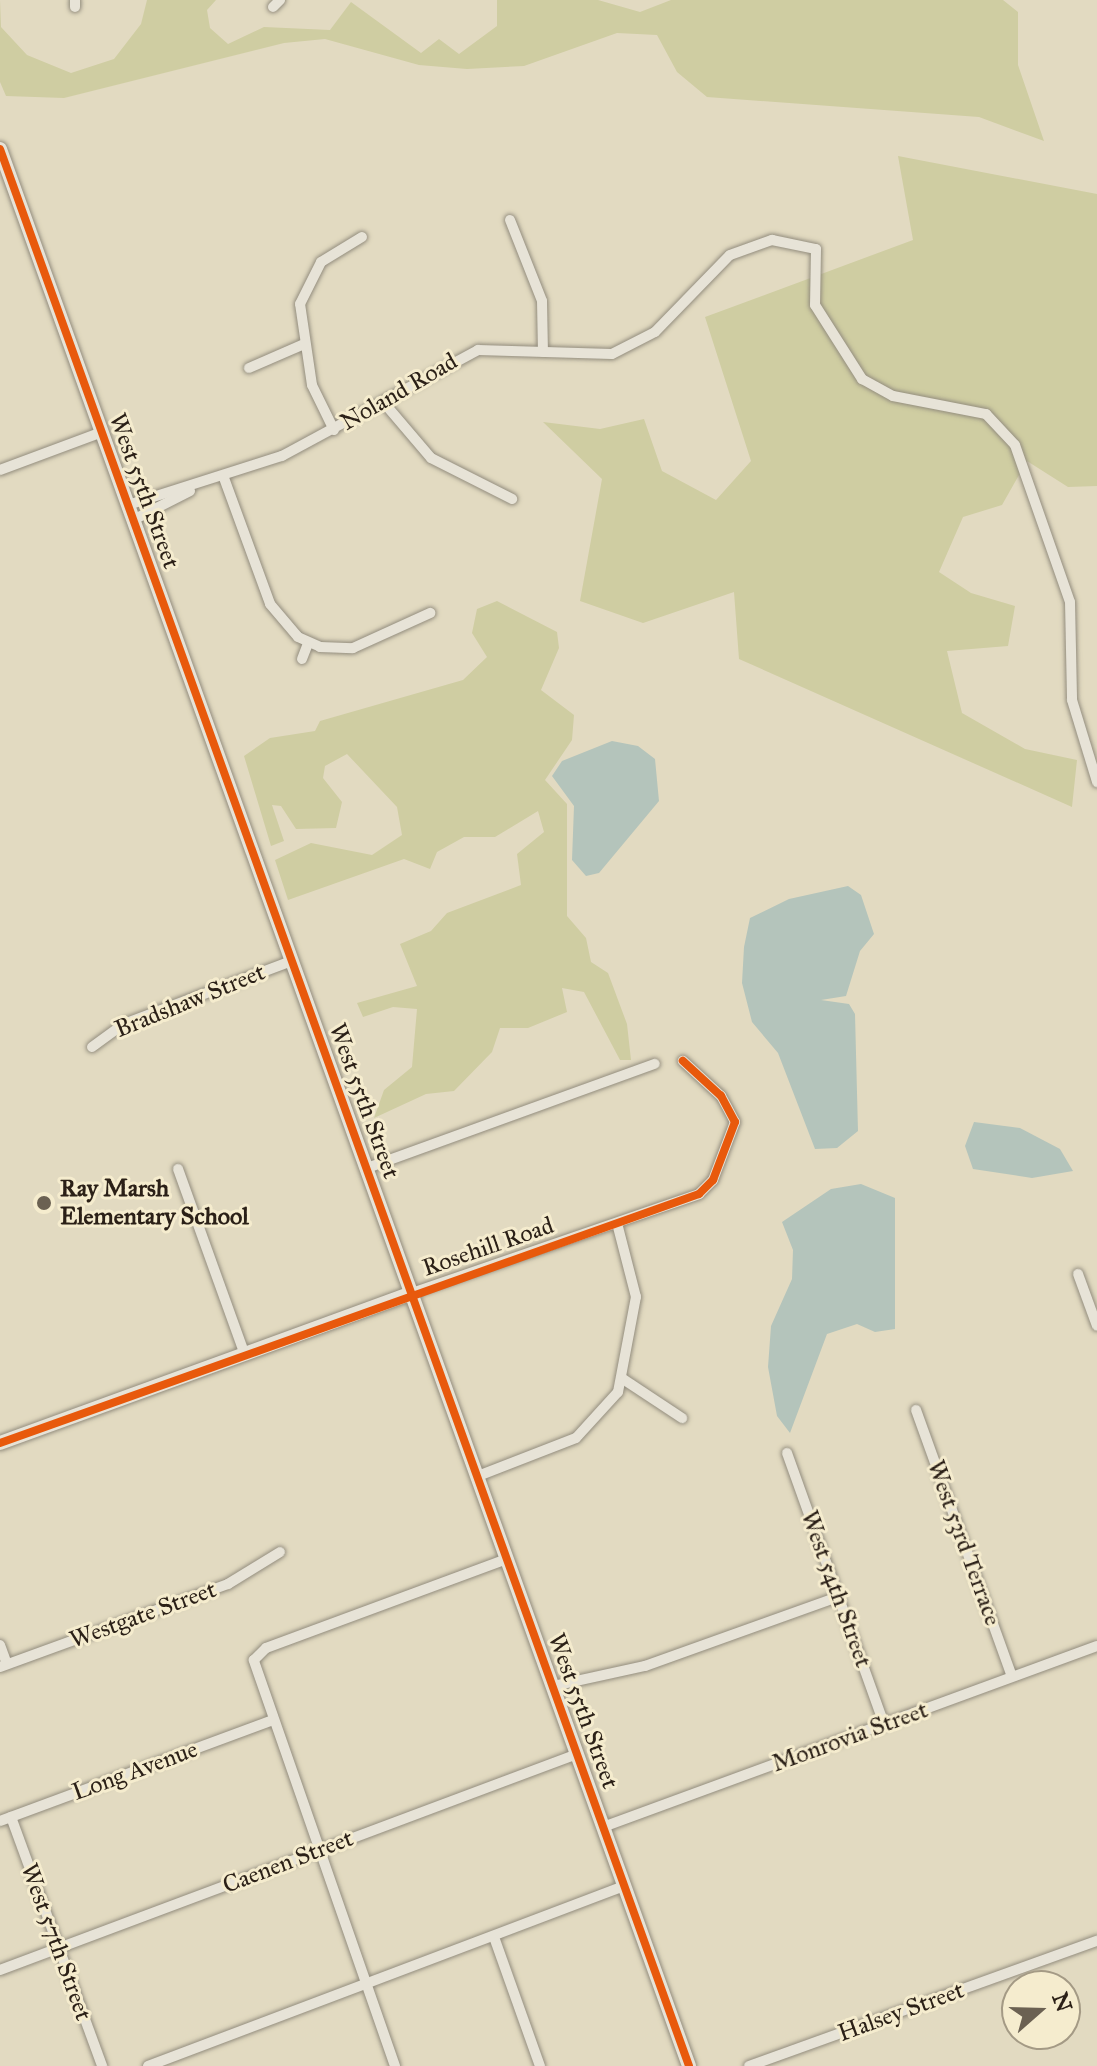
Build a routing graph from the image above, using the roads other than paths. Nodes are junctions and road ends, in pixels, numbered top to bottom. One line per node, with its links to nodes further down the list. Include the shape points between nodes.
1 (0, 149): 9 (street, West 55th Street)
2 (510, 220): 5 (street, via 542,301)
3 (362, 237): 4 (street, via 321,262 307,283)
4 (302, 345): 6 (street); 8 (street)
5 (543, 352): 7 (street, Noland Road, via 506,348 453,358); 19 (street, Noland Road, via 612,354 655,332 730,255 772,240 816,249 815,305 862,379 893,396 986,414 1015,445 1070,602 1072,700)
6 (249, 368)
7 (385, 404): 8 (street, Noland Road); 13 (street, via 431,458)
8 (334, 430): 11 (street, Noland Road)
9 (102, 432): 10 (street); 14 (street, West 55th Street)
10 (0, 470)
11 (224, 478): 12 (street, Noland Road); 17 (street, via 270,604)
12 (190, 491): 14 (street, Noland Road); 15 (street, Noland Road)
13 (512, 499)
14 (128, 505): 15 (street, West 55th Street)
15 (133, 520): 20 (street, West 55th Street)
16 (430, 613): 17 (street, via 374,645)
17 (308, 643): 18 (street)
18 (302, 659)
19 (1097, 782)
20 (292, 961): 21 (street, Bradshaw Street, via 124,1024); 24 (street, West 55th Street)
21 (92, 1047)
22 (683, 1061): 26 (street, Rosehill Road, via 721,1096 734,1132 699,1194)
23 (655, 1064): 24 (street, West 55th Street)
24 (367, 1168): 28 (street, West 55th Street)
25 (178, 1169): 30 (street)
26 (617, 1223): 28 (street, Rosehill Road); 31 (street, via 636,1297)
27 (1078, 1274): 29 (street)
28 (412, 1293): 30 (street, Rosehill Road); 36 (street, West 55th Street)
29 (1097, 1326)
30 (244, 1352): 34 (street, Rosehill Road)
31 (623, 1379): 33 (street); 36 (street, via 605,1413 576,1438)
32 (916, 1410): 43 (street, West 53rd Terrace)
33 (682, 1418)
34 (0, 1443)
35 (787, 1453): 39 (street, West 54th Street)
36 (478, 1476): 38 (street, West 55th Street)
37 (280, 1552): 42 (street, Westgate Street, via 228,1584)
38 (507, 1559): 44 (street, West 55th Street); 45 (street, via 259,1652 253,1669)
39 (838, 1597): 44 (street, via 645,1666); 46 (street, West 54th Street)
40 (0, 1645): 42 (street)
41 (1097, 1646): 43 (street, Monrovia Street)
42 (3, 1665)
43 (1012, 1676): 46 (street, Monrovia Street)
44 (553, 1686): 47 (street, West 55th Street)
45 (271, 1721): 48 (street, Long Avenue); 50 (street)
46 (884, 1724): 49 (street, Monrovia Street)
47 (577, 1754): 49 (street, West 55th Street); 50 (street, Caenen Street)
48 (6, 1819): 54 (street, West 57th Street)
49 (603, 1827): 51 (street, West 55th Street)
50 (317, 1851): 54 (street, Caenen Street); 56 (street)
51 (624, 1886): 52 (street); 61 (street, West 55th Street)
52 (494, 1937): 56 (street); 60 (street)
53 (1097, 1941): 62 (street, Halsey Street)
54 (58, 1949): 55 (street, Caenen Street); 57 (street, West 57th Street)
55 (0, 1970)
56 (367, 1985): 58 (street); 59 (street)
57 (102, 2066)
58 (148, 2066)
59 (395, 2066)
60 (540, 2066)
61 (689, 2066)
62 (749, 2066)

